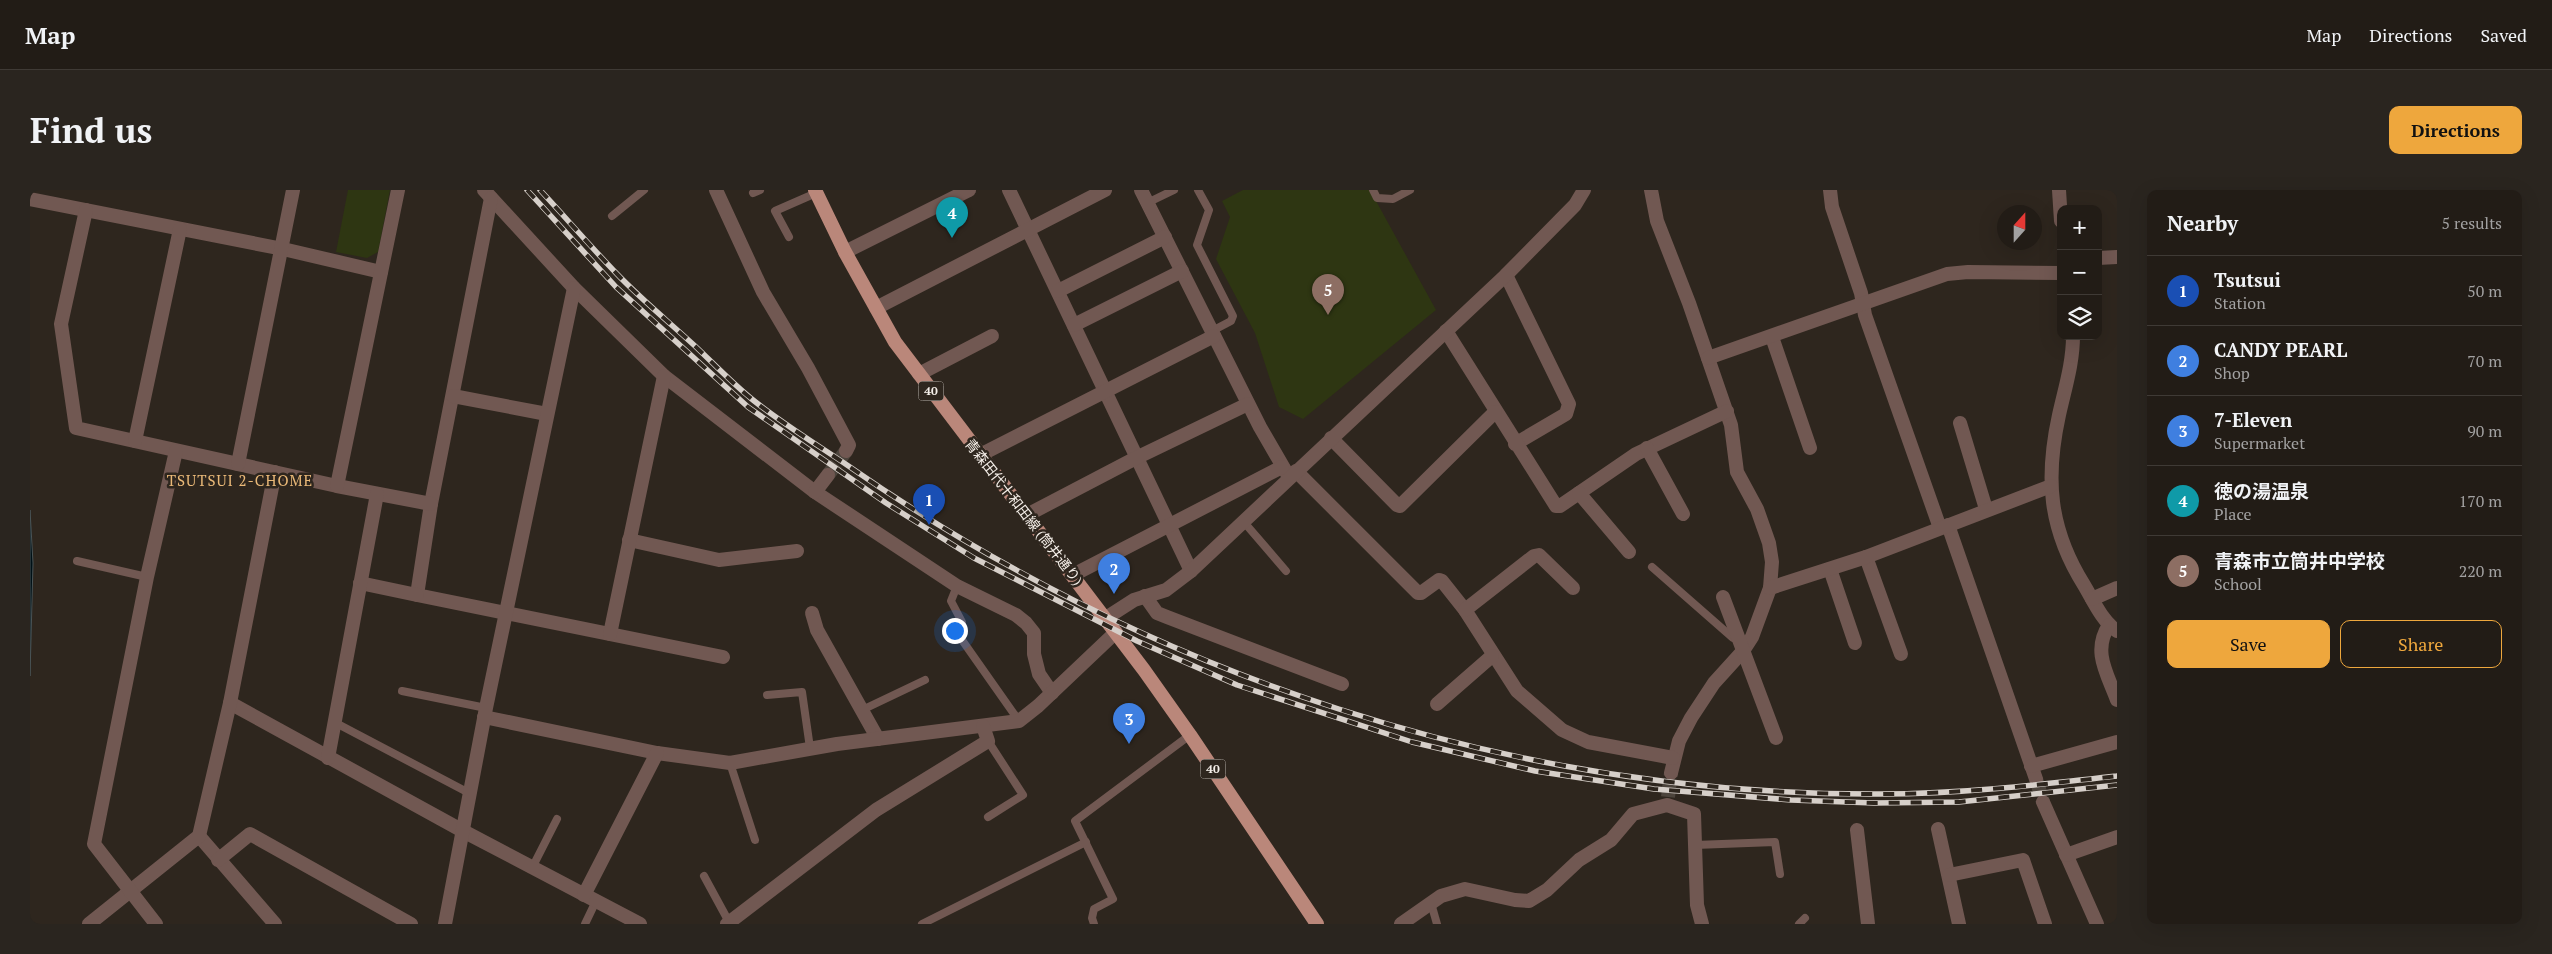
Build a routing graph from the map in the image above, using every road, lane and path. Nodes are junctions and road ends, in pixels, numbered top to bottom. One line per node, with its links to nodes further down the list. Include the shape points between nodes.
1 (293, 190): 28 (street)
2 (398, 190): 33 (street)
3 (644, 190): 23 (lane)
4 (716, 190): 62 (street, via 763,292 849,445)
5 (969, 190): 29 (street)
6 (1009, 190): 25 (street)
7 (1105, 190): 25 (street)
8 (1141, 190): 20 (street)
9 (1174, 190): 20 (lane)
10 (1198, 190): 42 (lane, via 1209,210 1197,245 1233,316)
11 (1373, 190): 12 (lane, via 1377,198 1393,199)
12 (1410, 190)
13 (1584, 190): 35 (street, via 1575,205)
14 (1650, 190): 46 (street, via 1657,221)
15 (1830, 190): 38 (street)
16 (2059, 190): 21 (street)
17 (818, 191): 26 (lane, via 775,211); 29 (main road, 青森田代十和田線 (筒井通り) / 40)
18 (488, 194): 36 (street); 50 (street)
19 (30, 199): 22 (street)
20 (1148, 203): 27 (street)
21 (2060, 205)
22 (86, 210): 24 (street); 57 (street, via 61,324 76,428)
23 (612, 216)
24 (180, 229): 28 (street); 57 (street)
25 (1028, 229): 37 (street); 39 (street)
26 (790, 237)
27 (1165, 237): 32 (street); 37 (street)
28 (283, 249): 33 (street); 65 (street)
29 (846, 252): 39 (main road, 青森田代十和田線 (筒井通り) / 40)
30 (2117, 257): 31 (street)
31 (2102, 258)
32 (1182, 271): 40 (street); 42 (street)
33 (381, 272): 69 (street)
34 (2057, 273): 38 (street, via 1957,272)
35 (1506, 275): 41 (street); 58 (street, via 1569,404 1566,414)
36 (574, 288): 48 (street); 54 (street)
37 (1058, 290): 40 (street)
38 (1862, 303): 44 (street); 80 (street)
39 (876, 308): 47 (main road, 青森田代十和田線 (筒井通り) / 40, via 895,342)
40 (1074, 325): 49 (street)
41 (1446, 331): 53 (street); 56 (street)
42 (1213, 334): 49 (street); 51 (street)
43 (992, 336): 47 (street)
44 (1772, 337): 46 (street); 60 (street)
45 (2073, 340): 70 (street, via 2072,361 2052,453)
46 (1708, 358): 52 (street)
47 (919, 374): 63 (main road, 青森田代十和田線 (筒井通り) / 40)
48 (664, 376): 71 (street); 81 (street)
49 (1105, 390): 63 (street); 64 (street)
50 (452, 396): 54 (street); 74 (street)
51 (1248, 404): 64 (street); 66 (street)
52 (1727, 411): 59 (street); 95 (street, via 1734,435 1736,472 1757,509 1769,543 1772,562)
53 (1495, 412): 56 (street, via 1400,506); 58 (street)
54 (547, 414): 102 (street)
55 (1960, 423): 75 (street)
56 (1331, 438): 66 (street)
57 (135, 442): 61 (street)
58 (1516, 444): 72 (street, via 1556,506)
59 (1647, 448): 72 (street); 76 (street)
60 (1810, 448)
61 (176, 451): 65 (street); 91 (street)
62 (846, 451)
63 (980, 455): 77 (main road, 青森田代十和田線 (筒井通り) / 40)
64 (1136, 458): 77 (street); 79 (street)
65 (238, 464): 67 (street)
66 (1289, 471): 78 (street); 79 (street); 101 (street, via 1418,593 1442,581)
67 (275, 472): 69 (street); 119 (street)
68 (828, 475): 71 (street)
69 (337, 486): 73 (street)
70 (2051, 486): 75 (street); 100 (street, via 2053,512 2062,543)
71 (816, 492): 93 (street)
72 (1579, 493): 83 (street)
73 (377, 494): 74 (street); 92 (street)
74 (431, 504): 97 (street)
75 (1986, 509): 80 (street)
76 (1683, 514)
77 (1027, 515): 90 (main road, 青森田代十和田線 (筒井通り) / 40)
78 (1243, 521): 88 (lane); 89 (street)
79 (1167, 524): 89 (street); 90 (street)
80 (1944, 527): 84 (street); 130 (street, via 2034,773)
81 (629, 540): 82 (street, via 719,560); 107 (street)
82 (797, 551)
83 (1629, 552)
84 (1866, 557): 87 (street); 110 (street)
85 (77, 561): 91 (lane)
86 (1652, 567): 109 (lane)
87 (1830, 569): 95 (street); 108 (street)
88 (1286, 570)
89 (1191, 571): 98 (street, via 1166,590)
90 (1073, 575): 104 (main road, 青森田代十和田線 (筒井通り) / 40)
91 (147, 577): 155 (street, via 94,844)
92 (360, 583): 97 (street); 124 (street)
93 (956, 586): 116 (street, via 1026,623 1034,633 1034,654 1039,674); 123 (lane, via 951,601 962,622 962,640)
94 (1573, 588): 101 (street, via 1539,555 1534,556)
95 (1770, 588): 109 (street, via 1756,626)
96 (2117, 588): 100 (street)
97 (417, 594): 102 (street)
98 (1145, 596): 104 (street); 114 (street, via 1157,612 1167,617)
99 (1723, 597): 109 (street)
100 (2092, 599): 105 (street)
101 (1465, 610): 111 (street)
102 (506, 613): 107 (street); 122 (street)
103 (812, 613): 121 (street, via 817,630)
104 (1106, 618): 106 (main road, 青森田代十和田線 (筒井通り) / 40)
105 (2113, 628): 118 (street, via 2102,636 2100,654)
106 (1116, 632): 116 (street); 126 (main road, 青森田代十和田線 (筒井通り) / 40)
107 (610, 634): 112 (street)
108 (1855, 643)
109 (1741, 645): 127 (street); 134 (street, via 1704,697)
110 (1901, 654)
111 (1492, 656): 120 (street); 134 (street, via 1517,691 1562,730 1588,742)
112 (723, 657)
113 (925, 680): 121 (lane)
114 (1342, 684)
115 (402, 691): 122 (lane)
116 (1052, 692): 123 (street)
117 (768, 695): 131 (lane, via 802,692)
118 (2117, 700)
119 (230, 703): 133 (street); 144 (street)
120 (1437, 704)
121 (862, 710): 128 (street)
122 (485, 712): 132 (street); 137 (street)
123 (1019, 721): 125 (street)
124 (334, 722): 133 (street); 137 (lane)
125 (983, 726): 128 (street); 129 (street)
126 (1190, 735): 147 (lane, via 1075,821); 168 (main road, 青森田代十和田線 (筒井通り) / 40)
127 (1776, 738)
128 (878, 739): 131 (street)
129 (988, 741): 139 (lane, via 1023,794); 158 (street, via 876,810)
130 (2117, 742)
131 (810, 748): 135 (street)
132 (657, 753): 135 (street); 156 (street)
133 (328, 758): 143 (street)
134 (1673, 758): 136 (street)
135 (730, 763): 146 (lane)
136 (1671, 773)
137 (469, 793): 143 (street)
138 (2043, 802): 149 (street)
139 (988, 817)
140 (558, 819): 151 (lane)
141 (1938, 829): 153 (street)
142 (1857, 830): 172 (street)
143 (462, 831): 151 (street); 163 (street)
144 (199, 836): 150 (street); 155 (street)
145 (2117, 837): 149 (street)
146 (755, 840)
147 (1086, 842): 166 (lane); 167 (lane, via 1113,899 1094,909)
148 (1695, 846): 152 (lane, via 1775,842); 157 (street, via 1694,814 1667,801 1633,814 1611,840 1579,860 1530,901 1465,889 1441,896); 171 (street, via 1697,905)
149 (2066, 855): 175 (street)
150 (218, 860): 161 (street); 162 (street, via 250,834)
151 (532, 868): 156 (street)
152 (1780, 874)
153 (1948, 875): 173 (street); 174 (street, via 2023,860)
154 (704, 876): 158 (lane)
155 (130, 892): 159 (street); 160 (street)
156 (590, 898): 164 (lane); 165 (street)
157 (1431, 903): 169 (street); 170 (lane)
158 (728, 923)
159 (89, 924)
160 (156, 924)
161 (275, 924)
162 (411, 924)
163 (445, 924)
164 (585, 924)
165 (640, 924)
166 (922, 924)
167 (1094, 924)
168 (1317, 924)
169 (1401, 924)
170 (1437, 924)
171 (1702, 924)
172 (1868, 924)
173 (1960, 924)
174 (2045, 924)
175 (2097, 924)

